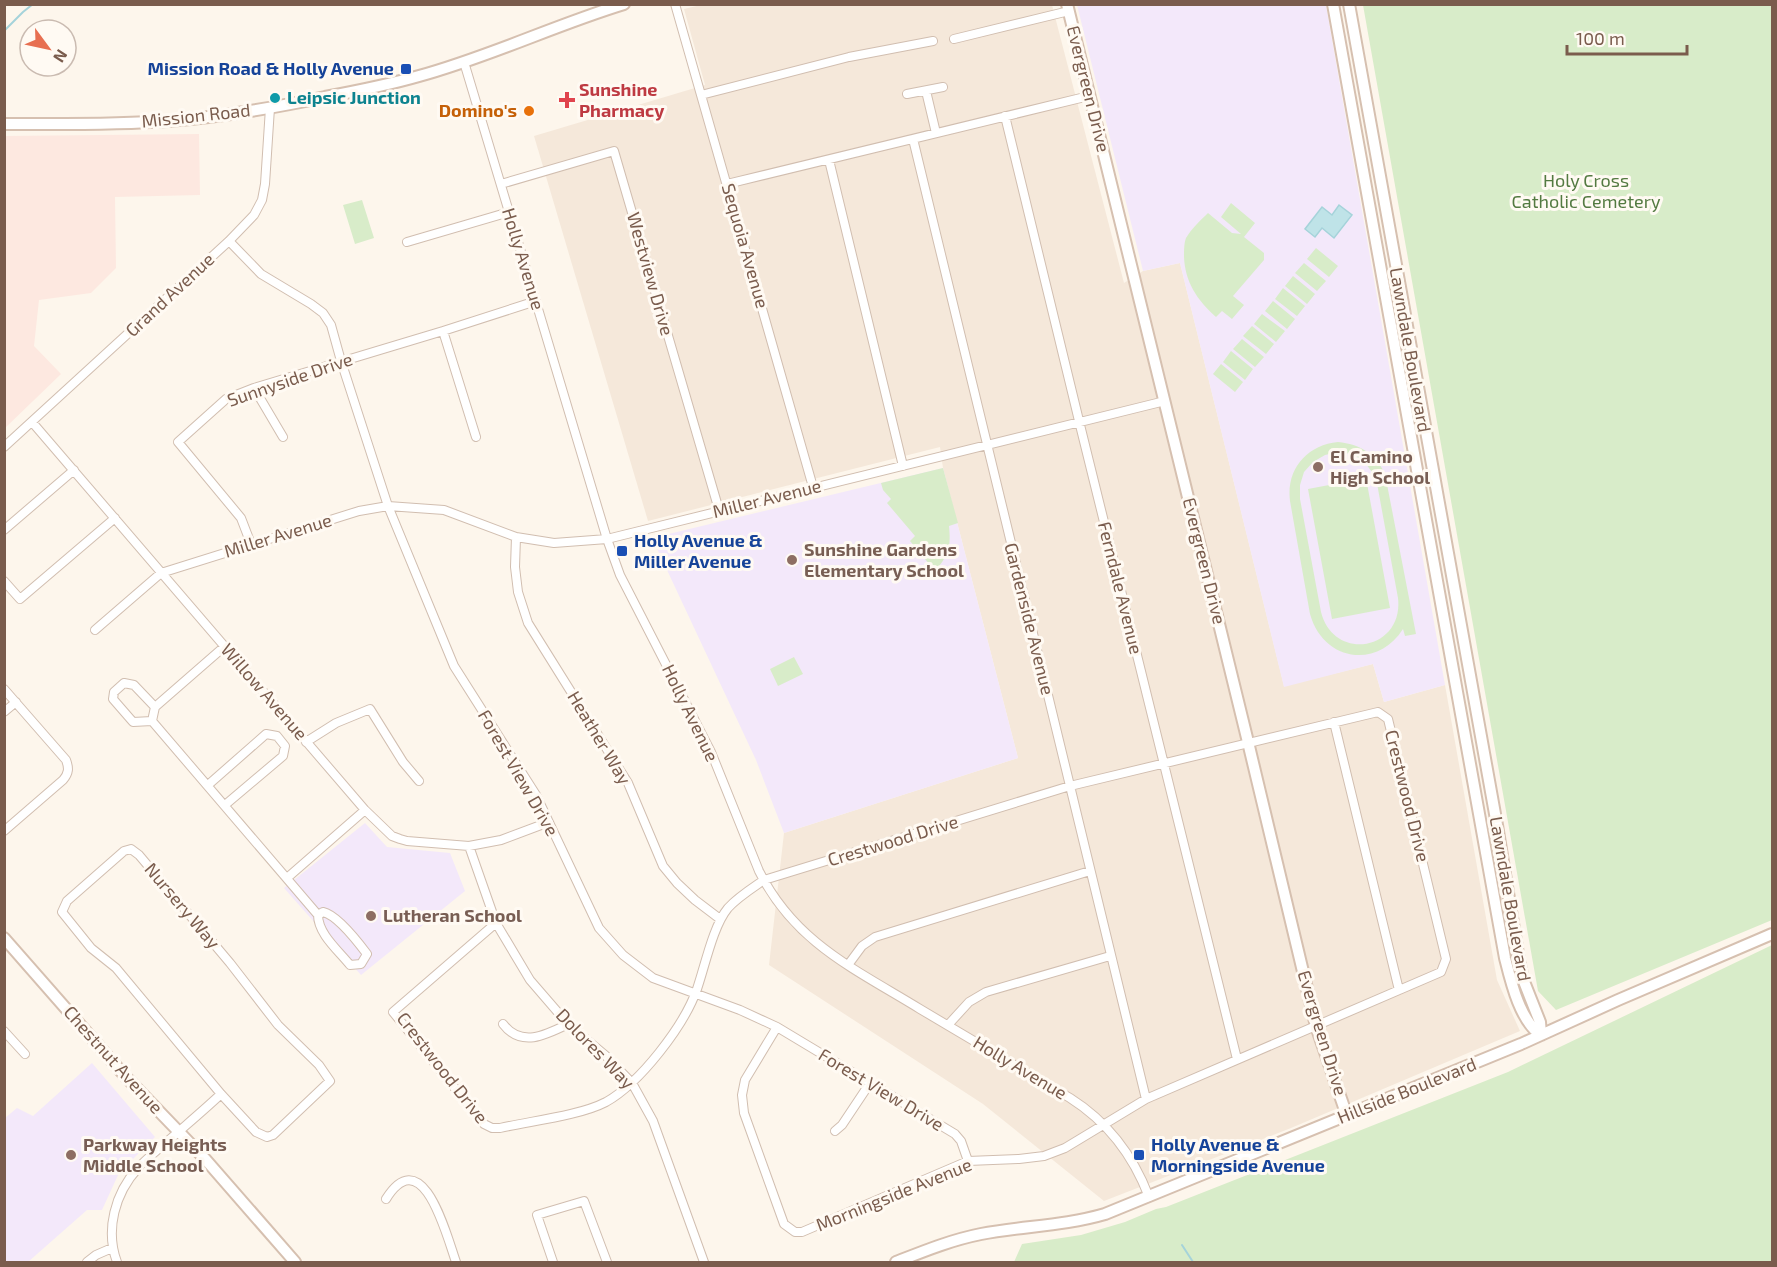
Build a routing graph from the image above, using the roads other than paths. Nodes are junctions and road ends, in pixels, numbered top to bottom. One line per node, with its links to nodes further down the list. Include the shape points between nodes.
1 (624, 4): 8 (street, Mission Road)
2 (675, 4): 11 (street, Sequoia Avenue)
3 (1333, 4): 85 (street, Lawndale Boulevard, via 1505,958 1526,1019)
4 (1349, 4): 85 (street, Lawndale Boulevard, via 1519,960)
5 (1068, 8): 6 (street); 13 (street, Evergreen Drive)
6 (954, 39)
7 (933, 41): 11 (street, via 849,57)
8 (464, 62): 14 (street, Mission Road, via 397,82); 20 (street, Holly Avenue)
9 (943, 87): 10 (street)
10 (926, 91): 12 (street); 17 (street)
11 (701, 94): 21 (street, Sequoia Avenue)
12 (907, 94)
13 (1089, 96): 15 (street); 29 (street, Evergreen Drive)
14 (270, 108): 16 (street, Mission Road, via 165,121); 23 (street, Grand Avenue, via 262,200 254,215)
15 (1005, 116): 17 (street); 31 (street, Ferndale Avenue)
16 (4, 124)
17 (936, 133): 18 (street)
18 (913, 139): 19 (street); 34 (street, Gardenside Avenue)
19 (829, 159): 21 (street); 36 (street)
20 (501, 184): 22 (street, Holly Avenue); 40 (street, Westview Drive, via 614,151)
21 (727, 184): 38 (street, Sequoia Avenue)
22 (509, 212): 24 (street); 25 (street, Holly Avenue)
23 (229, 241): 27 (street, Forest View Drive, via 261,274 323,313 331,325); 30 (street, Grand Avenue)
24 (407, 242)
25 (536, 301): 26 (street, Sunnyside Drive); 44 (street, Holly Avenue)
26 (443, 331): 27 (street, Sunnyside Drive); 33 (street)
27 (341, 362): 28 (street, Sunnyside Drive); 39 (street, Forest View Drive)
28 (254, 388): 32 (street); 45 (street, Sunnyside Drive, via 226,399 178,442 241,518)
29 (1165, 401): 31 (street, Miller Avenue); 57 (street, Evergreen Drive)
30 (32, 422): 35 (street, Grand Avenue); 37 (street, Willow Avenue)
31 (1079, 423): 34 (street, Miller Avenue); 58 (street, Ferndale Avenue)
32 (283, 437)
33 (476, 437)
34 (987, 446): 36 (street, Miller Avenue); 61 (street, Gardenside Avenue)
35 (4, 447)
36 (903, 466): 38 (street, Miller Avenue)
37 (74, 470): 41 (street, Willow Avenue); 42 (street)
38 (813, 487): 40 (street, Miller Avenue)
39 (388, 506): 43 (street, Miller Avenue, via 444,510); 45 (street, Miller Avenue); 64 (street, Forest View Drive, via 454,666)
40 (719, 510): 44 (street, Miller Avenue)
41 (115, 518): 46 (street, Willow Avenue); 47 (street, via 20,599)
42 (4, 530)
43 (516, 537): 44 (street, Miller Avenue, via 554,543); 71 (street, Heather Way, via 518,592 528,623 628,783 663,866 683,889)
44 (607, 539): 69 (street, Holly Avenue, via 620,575 711,752)
45 (251, 544): 46 (street, Miller Avenue)
46 (162, 573): 48 (street); 49 (street, Willow Avenue)
47 (4, 581)
48 (95, 630)
49 (225, 646): 52 (street); 56 (street, Willow Avenue)
50 (4, 689): 51 (street)
51 (16, 702): 53 (street); 65 (street, via 66,760 68,771 63,780)
52 (155, 707): 54 (street); 54 (street, via 134,685 124,683 114,692 113,699 133,722)
53 (4, 712)
54 (152, 721): 60 (street)
55 (1334, 722): 57 (street, Crestwood Drive); 77 (street); 77 (street, Crestwood Drive, via 1378,712 1388,719 1391,731 1446,959 1441,972)
56 (306, 742): 59 (street, via 336,723 370,709); 63 (street, Willow Avenue)
57 (1248, 742): 58 (street, Crestwood Drive); 82 (street, Evergreen Drive)
58 (1164, 763): 61 (street, Crestwood Drive); 87 (street, Ferndale Avenue)
59 (419, 781)
60 (208, 785): 62 (street); 62 (street, via 266,734 277,736 285,746 283,756)
61 (1070, 786): 67 (street, Gardenside Avenue); 69 (street, Crestwood Drive)
62 (225, 805): 68 (street)
63 (365, 810): 66 (street, Willow Avenue, via 400,839); 68 (street)
64 (549, 822): 66 (street, Willow Avenue, via 501,840); 78 (street, Forest View Drive, via 599,928 623,955 653,978)
65 (4, 831)
66 (469, 846): 72 (street, Dolores Way)
67 (1090, 871): 75 (street, Gardenside Avenue); 76 (street, via 874,937)
68 (287, 878): 70 (street)
69 (764, 880): 71 (street, Crestwood Drive, via 739,898); 76 (street, Holly Avenue, via 797,926)
70 (318, 915): 70 (street, via 331,913 360,945 367,954 361,964 350,965 323,933)
71 (720, 919): 78 (street, Crestwood Drive)
72 (496, 923): 79 (street, Dolores Way, via 530,980); 88 (street, Crestwood Drive, via 393,1012 484,1124 500,1128 581,1111 606,1101)
73 (1773, 934): 85 (street, Hillside Boulevard)
74 (4, 938): 95 (street, Chestnut Avenue)
75 (1110, 957): 81 (street, via 987,992 969,1002); 91 (street, Gardenside Avenue)
76 (848, 965): 81 (street, Holly Avenue)
77 (1399, 990): 82 (street, Morningside Avenue)
78 (695, 993): 83 (street, Forest View Drive); 88 (street, Crestwood Drive, via 671,1038)
79 (568, 1023): 80 (street, via 547,1034 522,1038 510,1034); 88 (street, Dolores Way)
80 (503, 1024)
81 (948, 1025): 93 (street, Holly Avenue, via 1070,1098)
82 (1316, 1026): 87 (street, Morningside Avenue); 92 (street, Evergreen Drive)
83 (777, 1027): 89 (street, Forest View Drive); 96 (street, Morningside Avenue, via 745,1080 742,1095 744,1113 788,1228 802,1232)
84 (4, 1031): 86 (street)
85 (1541, 1035): 92 (street, Hillside Boulevard)
86 (25, 1054)
87 (1237, 1059): 91 (street, Morningside Avenue)
88 (632, 1083): 106 (street, Dolores Way, via 653,1121)
89 (870, 1083): 94 (street); 96 (street, Forest View Drive, via 955,1134)
90 (221, 1095): 90 (street, Nursery Way, via 256,1132 267,1137 330,1081 278,1025 139,855 127,850 67,901 62,912 92,948 116,968); 95 (street)
91 (1146, 1099): 93 (street, Morningside Avenue)
92 (1347, 1116): 97 (street, Hillside Boulevard)
93 (1104, 1124): 96 (street, Morningside Avenue, via 1044,1156); 97 (street, Holly Avenue, via 1131,1159)
94 (835, 1131)
95 (178, 1132): 99 (street, via 137,1168 120,1195 112,1221); 102 (street, Chestnut Avenue)
96 (968, 1161)
97 (1149, 1197): 107 (street, Hillside Boulevard, via 1083,1219 958,1239)
98 (386, 1199): 103 (street, via 402,1182 421,1185 436,1207)
99 (112, 1248): 100 (street); 101 (street)
100 (87, 1263)
101 (117, 1263)
102 (295, 1263)
103 (456, 1263)
104 (554, 1263): 105 (street, via 537,1215 584,1201)
105 (607, 1263)
106 (704, 1263)
107 (897, 1263)

